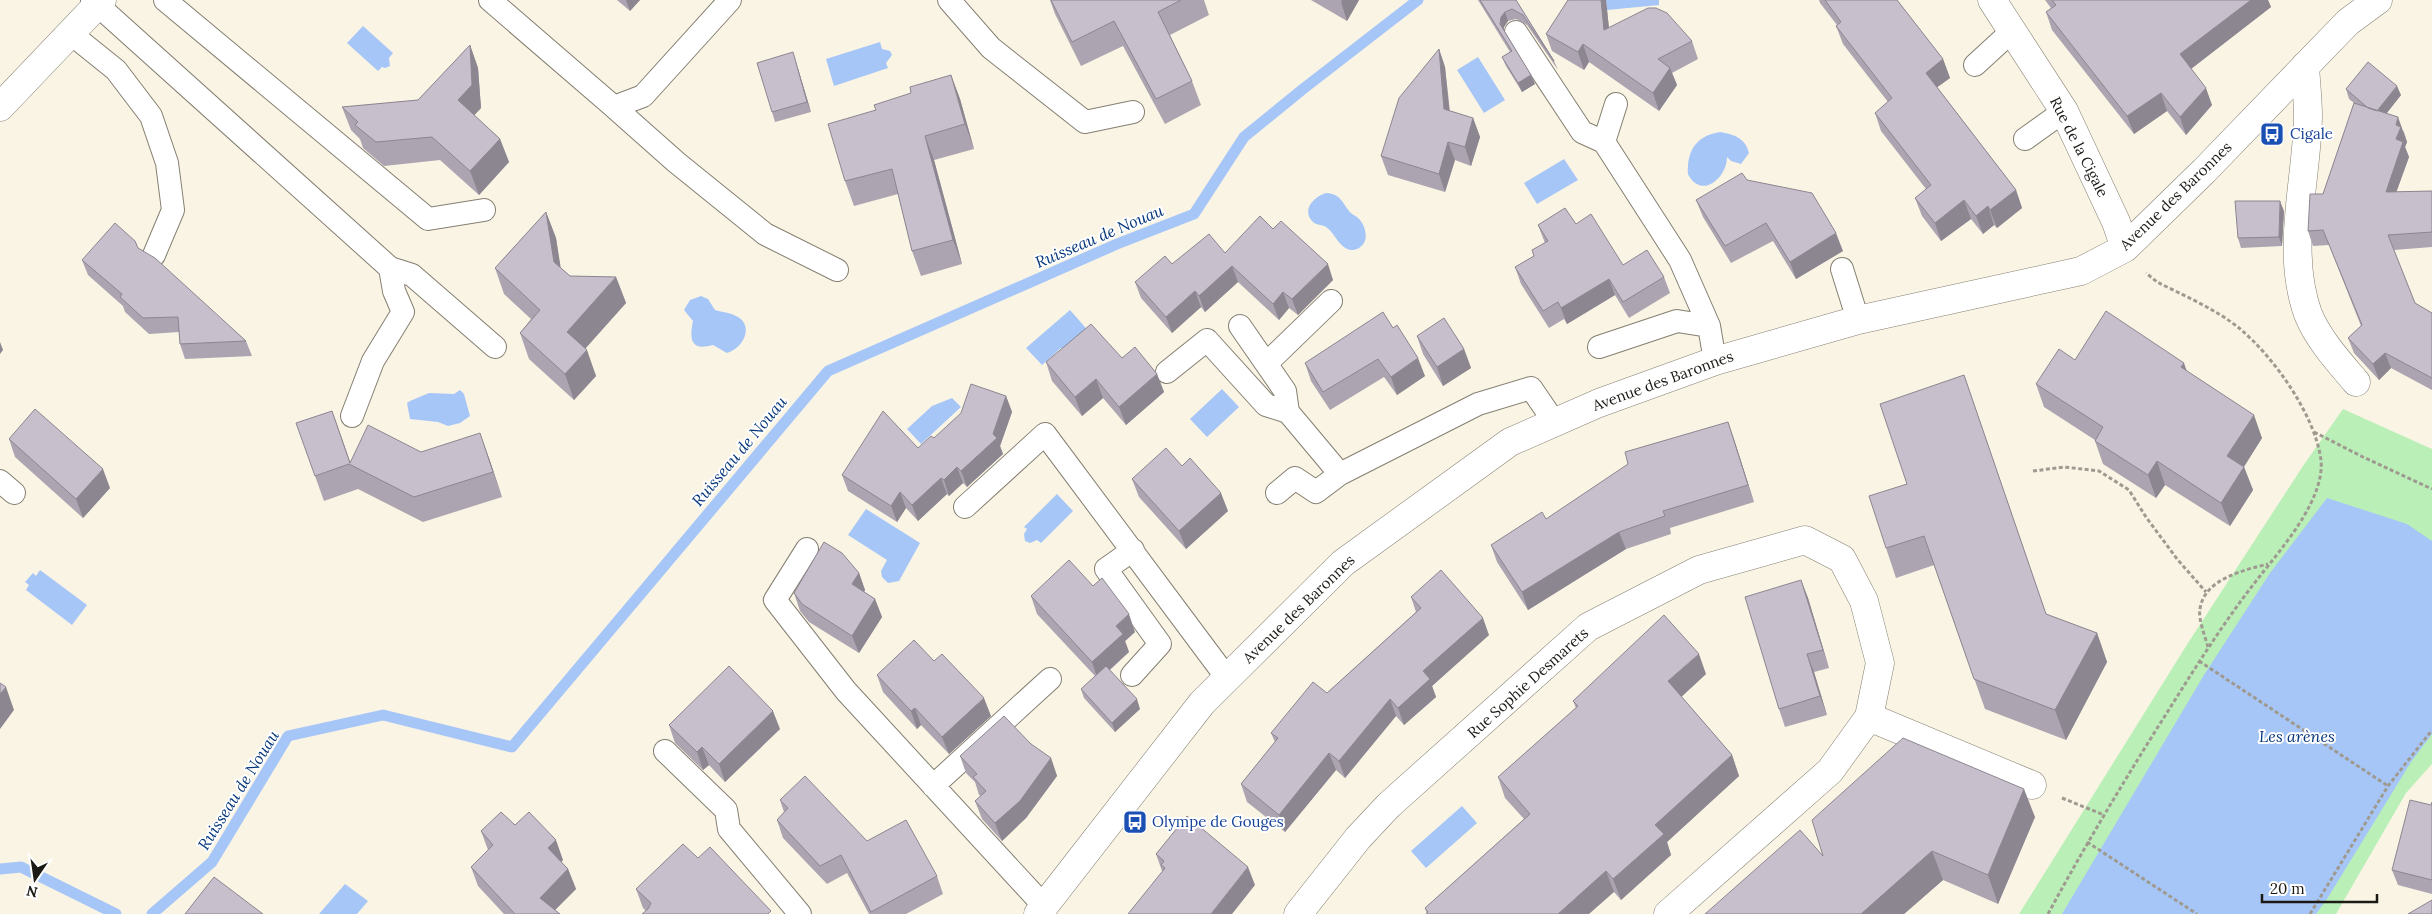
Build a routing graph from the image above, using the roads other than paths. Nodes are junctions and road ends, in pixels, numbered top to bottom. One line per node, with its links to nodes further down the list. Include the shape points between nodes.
1 (165, 0): 20 (lane, via 428,219)
2 (490, 0): 15 (lane)
3 (730, 0): 15 (lane, via 643,96)
4 (949, 0): 17 (lane, via 991,48 1085,122)
5 (1992, 0): 8 (street, Rue de la Cigale)
6 (2378, 0): 12 (street, Avenue des Baronnes, via 2348,22)
7 (97, 2): 10 (street); 23 (lane)
8 (2012, 31): 11 (lane); 16 (street, Rue de la Cigale)
9 (1516, 32): 19 (lane, via 1582,132)
10 (70, 33): 14 (street); 22 (lane, via 116,70 151,116 167,163 173,210)
11 (1975, 65)
12 (2305, 66): 21 (street, Avenue des Baronnes); 35 (street, via 2308,117 2299,206 2298,267 2308,314 2329,350)
13 (1616, 104): 19 (lane)
14 (0, 107)
15 (614, 107): 25 (lane, via 765,234)
16 (2064, 111): 18 (lane); 21 (street, Rue de la Cigale)
17 (1133, 112)
18 (2025, 139)
19 (1604, 142): 29 (lane, via 1680,260)
20 (484, 210)
21 (2125, 248): 27 (street, Avenue des Baronnes, via 2081,271)
22 (154, 255)
23 (390, 268): 30 (lane, via 412,275); 37 (lane, via 394,291 403,312 373,361)
24 (1842, 269): 27 (lane)
25 (837, 270)
26 (1331, 301): 33 (lane)
27 (1858, 320): 32 (street, Avenue des Baronnes)
28 (1240, 326): 33 (lane)
29 (1709, 326): 31 (lane, via 1676,321); 32 (lane)
30 (495, 347)
31 (1599, 347)
32 (1715, 361): 38 (street, Avenue des Baronnes)
33 (1267, 363): 36 (lane, via 1285,391)
34 (1167, 372): 36 (lane, via 1207,340 1266,405)
35 (2356, 382)
36 (1288, 412): 39 (lane)
37 (352, 416)
38 (1554, 422): 39 (lane, via 1531,388 1478,404); 45 (street, Avenue des Baronnes, via 1510,442 1343,564)
39 (1340, 474): 40 (lane, via 1316,492 1295,478)
40 (1278, 493)
41 (966, 507): 43 (lane, via 1045,434)
42 (808, 549): 50 (lane, via 775,600 846,691)
43 (1133, 550): 44 (lane, via 1106,568 1160,644); 45 (lane)
44 (1132, 675)
45 (1227, 678): 51 (street, Avenue des Baronnes, via 1202,703)
46 (1050, 679): 50 (lane)
47 (1869, 716): 49 (street); 53 (street, Rue Sophie Desmarets, via 1880,663 1864,601 1842,559 1805,540 1699,570 1588,627 1389,805 1358,838); 54 (street, Rue Sophie Desmarets, via 1830,771)
48 (665, 751): 52 (lane, via 726,810 729,829)
49 (2032, 785)
50 (934, 786): 51 (lane)
51 (1041, 910)
52 (800, 914)
53 (1298, 914)
54 (1668, 914)

